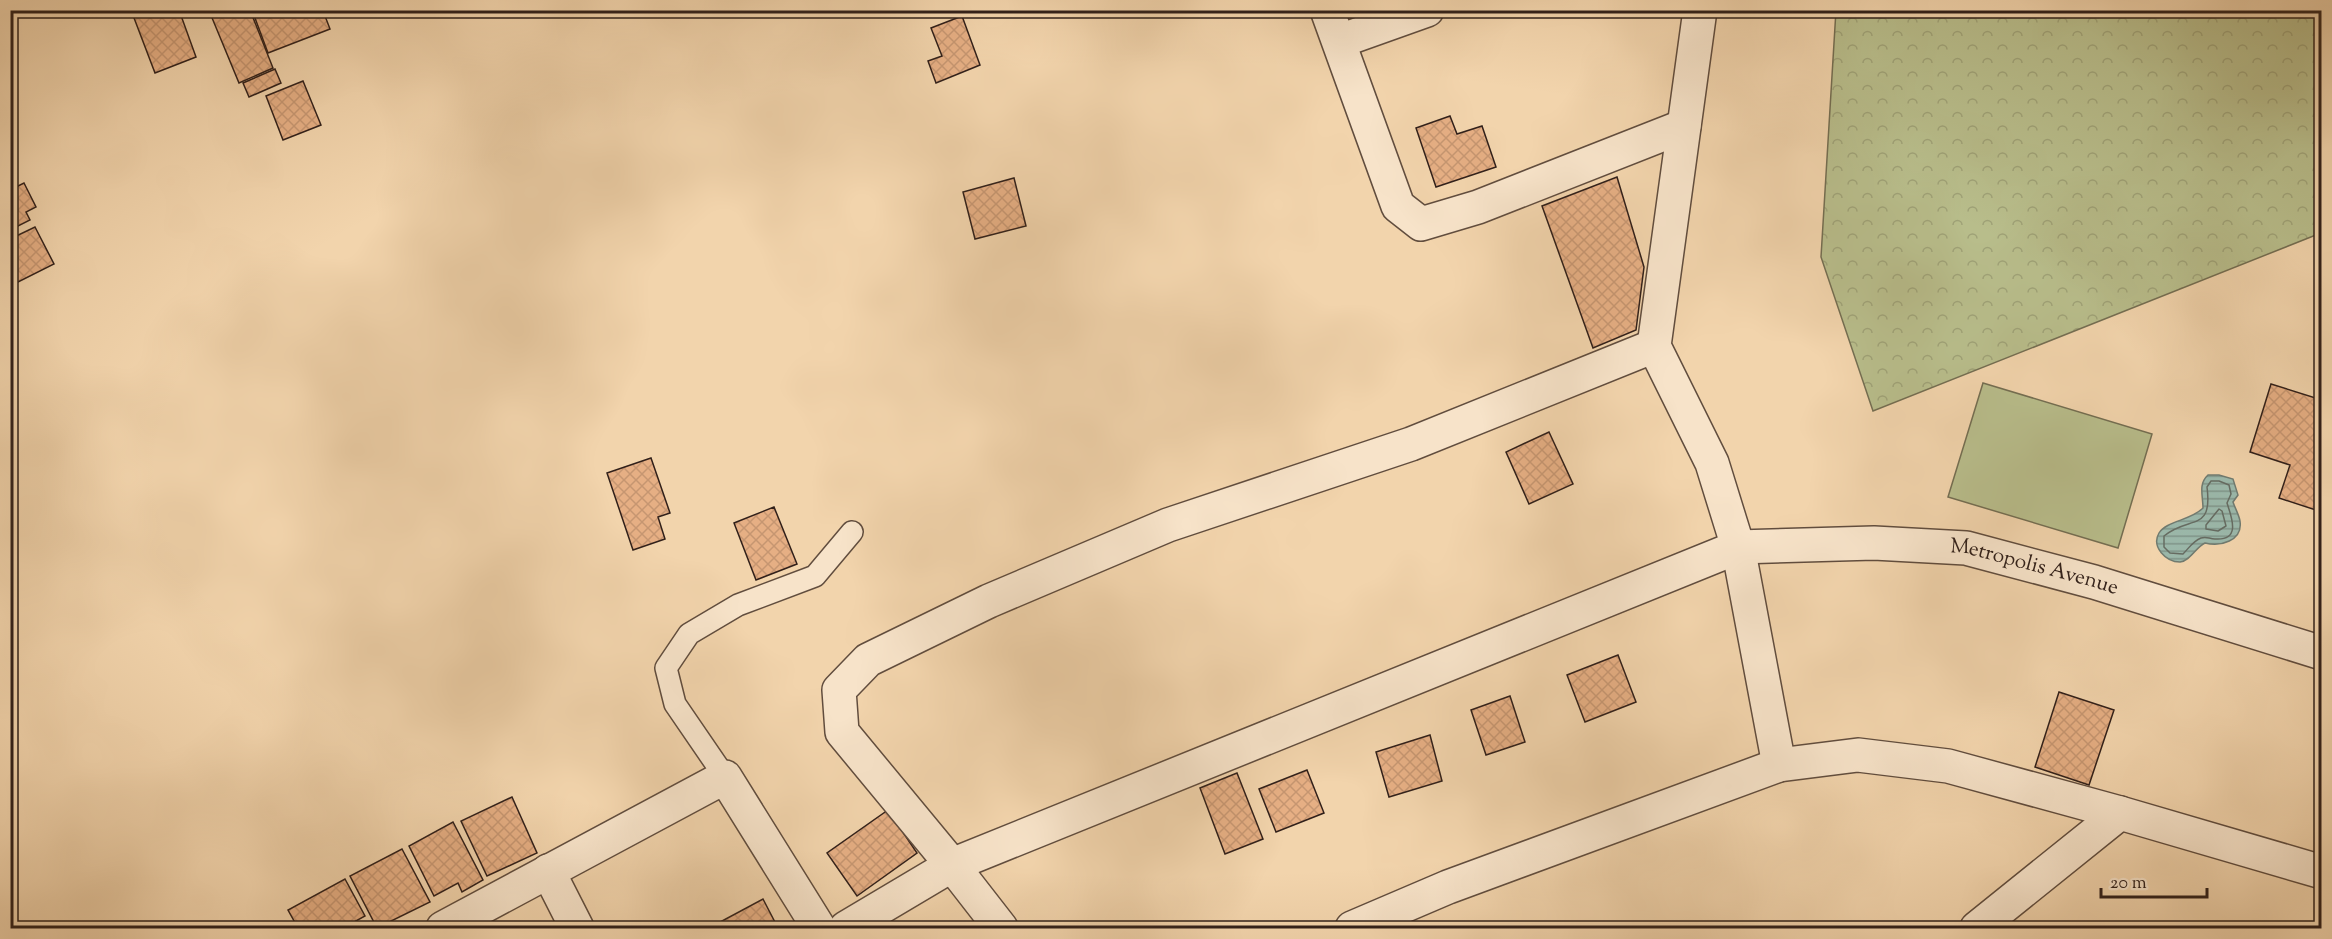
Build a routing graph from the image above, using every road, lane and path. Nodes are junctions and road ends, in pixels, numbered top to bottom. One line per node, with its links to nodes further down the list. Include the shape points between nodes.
1 (1328, 10): 4 (street)
2 (1427, 10): 4 (street)
3 (1700, 10): 5 (street)
4 (1340, 41): 5 (street, via 1398,206 1421,224 1478,207)
5 (1684, 126): 6 (street)
6 (1654, 346): 8 (street, via 1712,463); 13 (street, via 1411,444 1168,525 989,602 868,660 840,690 842,732)
7 (852, 532): 11 (lane, via 815,576 738,605 689,634 666,668 675,704)
8 (1738, 547): 9 (street, Metropolis Avenue, via 1874,543 1966,548 2094,582); 10 (street); 13 (street)
9 (2322, 653)
10 (1779, 765): 12 (street, via 1858,755 1948,766); 21 (street, via 1448,887)
11 (725, 777): 14 (street); 18 (street)
12 (2120, 813): 15 (street); 22 (street)
13 (952, 865): 19 (street); 20 (street)
14 (548, 871): 16 (street); 17 (street)
15 (2322, 872)
16 (443, 928)
17 (577, 928)
18 (819, 928)
19 (846, 928)
20 (1001, 928)
21 (1352, 928)
22 (1977, 928)

